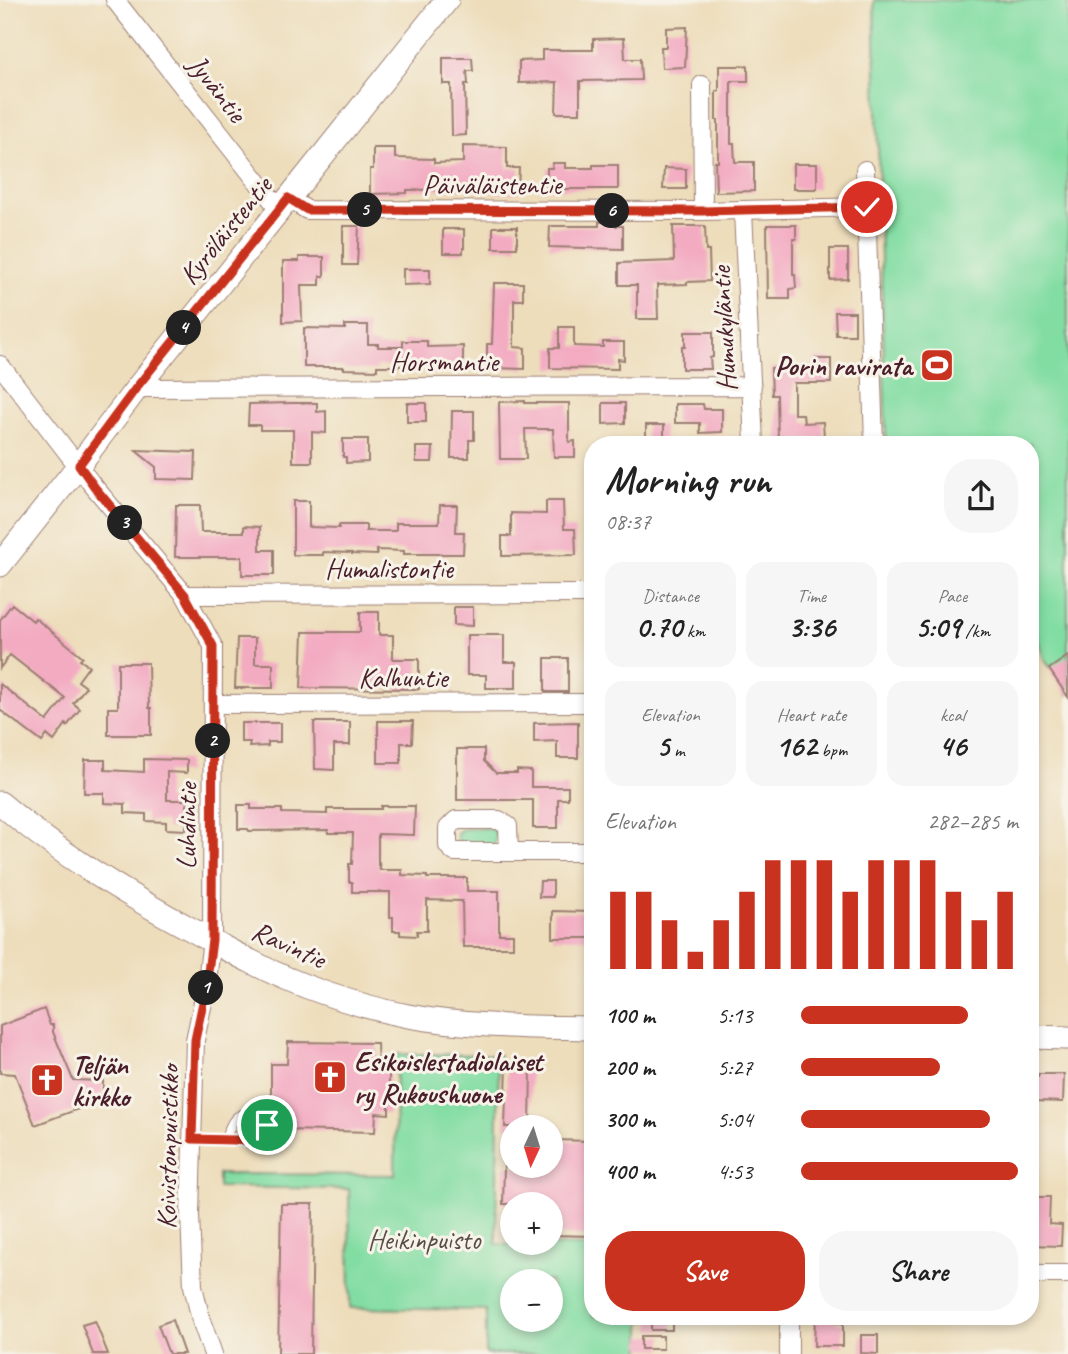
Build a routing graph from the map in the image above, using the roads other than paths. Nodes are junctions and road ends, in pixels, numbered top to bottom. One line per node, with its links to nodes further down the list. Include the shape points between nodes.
1 (115, 0): 5 (street, Jyväntie)
2 (447, 0): 5 (street, Kyröläistentie)
3 (702, 85): 7 (street)
4 (865, 170): 6 (street)
5 (284, 203): 7 (street, Päiväläistentie, via 307,210); 11 (street, Kyröläistentie)
6 (867, 207): 8 (street, Päiväläistentie); 13 (street)
7 (703, 211): 8 (street, Päiväläistentie)
8 (743, 211): 10 (street, Humukyläntie)
9 (0, 365): 14 (street, Luhdintie)
10 (752, 386): 11 (street, Horsmantie); 12 (street, Humukyläntie)
11 (136, 388): 14 (street, Kyröläistentie)
12 (754, 436)
13 (874, 436)
14 (79, 465): 15 (street, Kyröläistentie); 17 (street, Luhdintie)
15 (0, 565)
16 (584, 594): 17 (street, Humalistontie)
17 (185, 595): 19 (street, Luhdintie, via 213,646)
18 (584, 703): 19 (street, Kalhuntie)
19 (213, 704): 23 (street, Luhdintie)
20 (0, 803): 23 (street, Ravintie, via 120,889)
21 (509, 852): 22 (street)
22 (584, 852)
23 (212, 940): 24 (street, Ravintie, via 284,978 404,1015 476,1025); 27 (street, Koivistonpuistikko, via 195,1040)
24 (584, 1028)
25 (1039, 1038): 26 (street)
26 (1068, 1038)
27 (192, 1139): 28 (lane); 32 (street, Koivistonpuistikko, via 193,1286)
28 (225, 1140): 28 (lane, via 236,1141 271,1141 259,1114 247,1112 231,1124)
29 (1039, 1274): 30 (street)
30 (1068, 1275)
31 (789, 1325): 33 (street)
32 (213, 1354)
33 (789, 1354)

